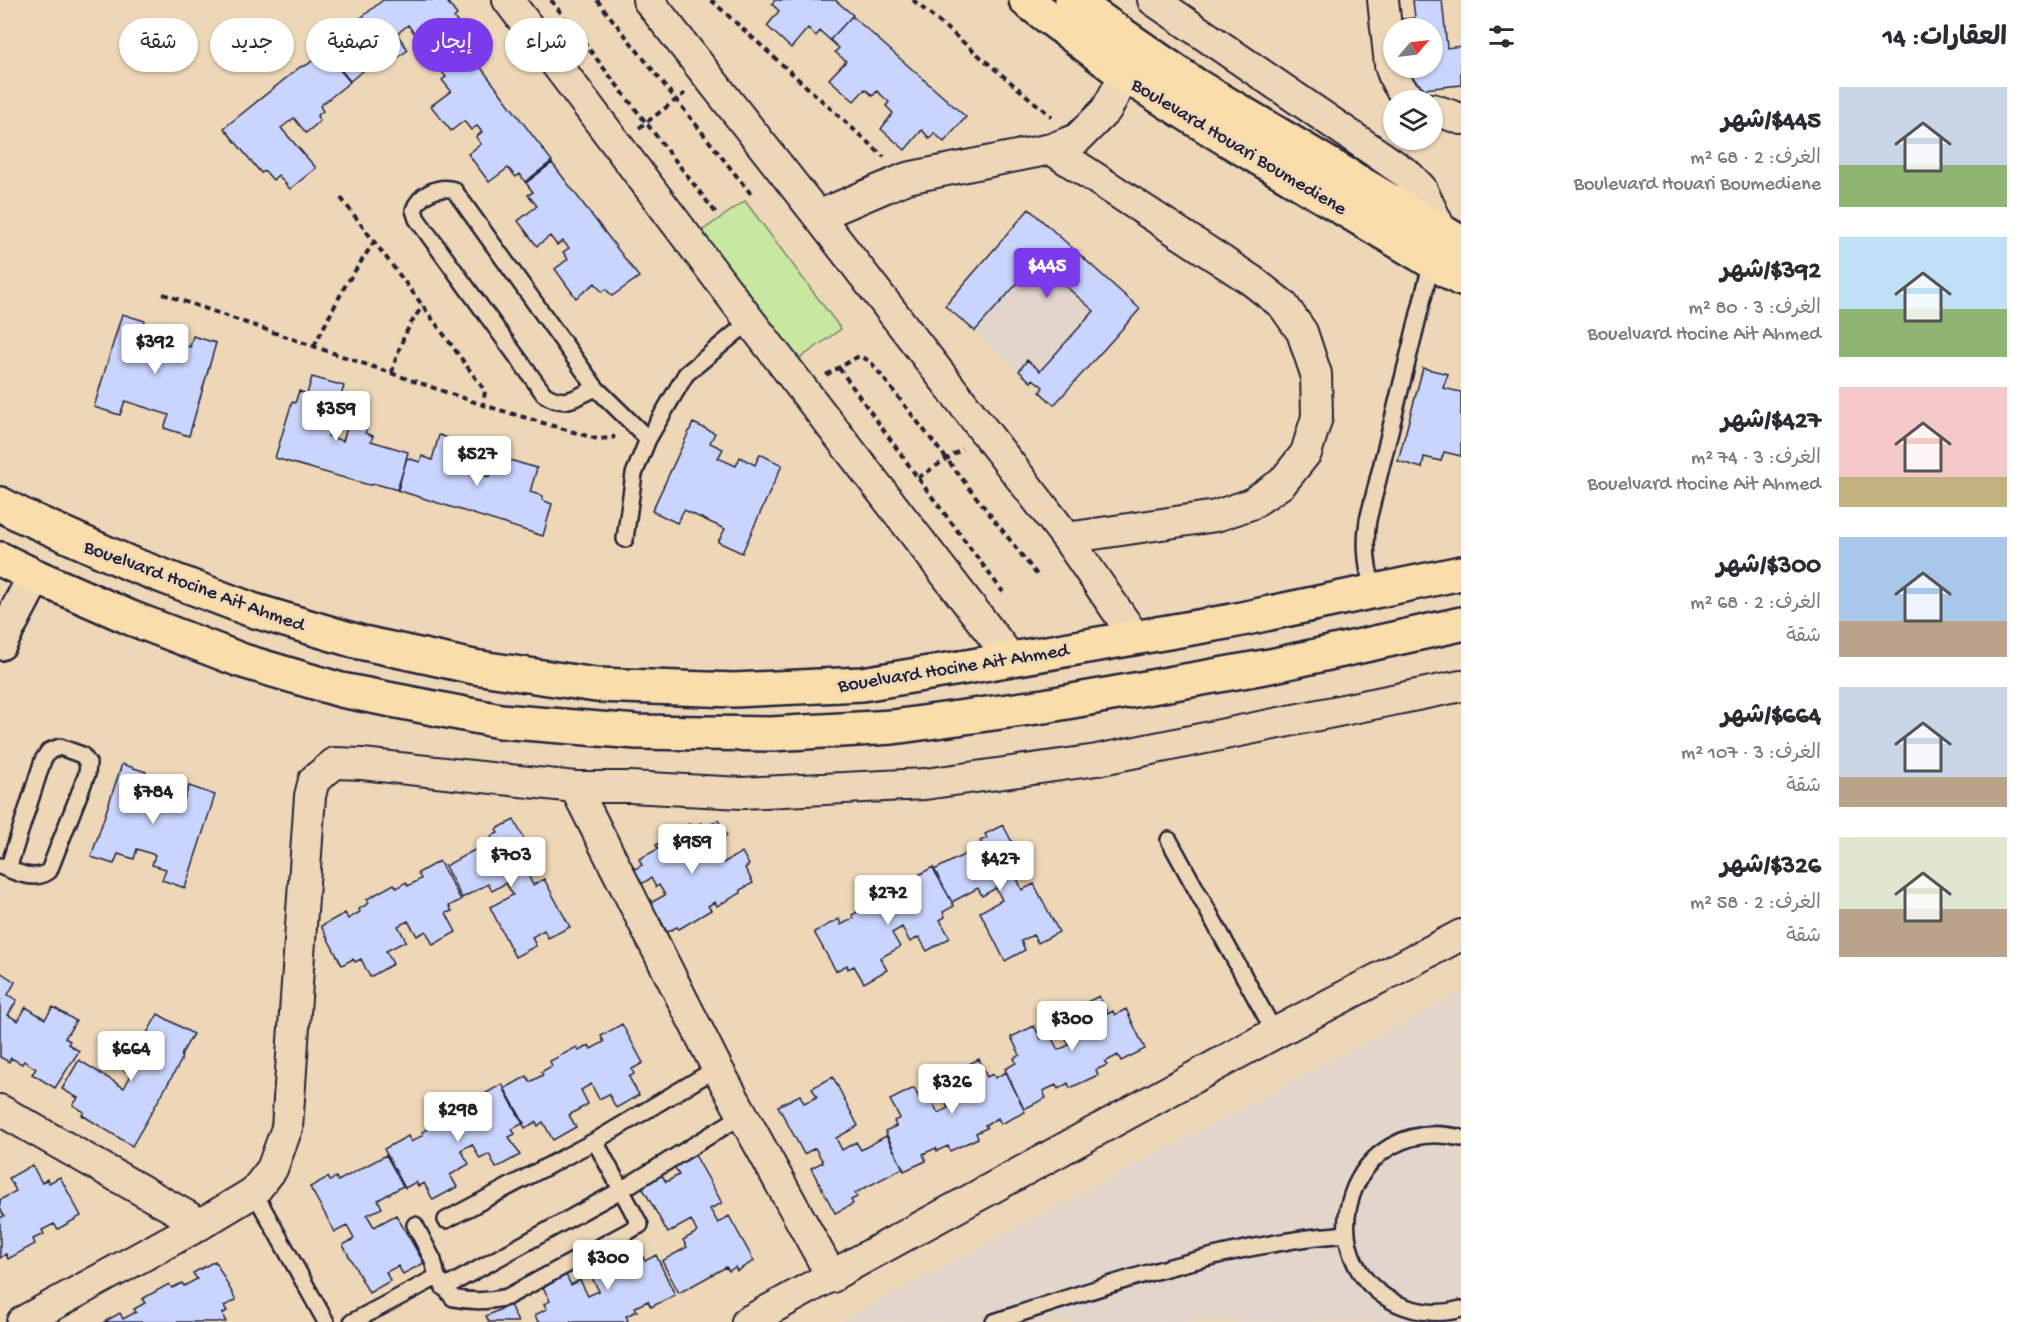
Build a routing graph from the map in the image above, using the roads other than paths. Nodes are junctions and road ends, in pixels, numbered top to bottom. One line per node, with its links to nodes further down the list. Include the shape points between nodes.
1 (508, 0): 15 (street)
2 (648, 0): 12 (street)
3 (1026, 0): 7 (main road, Boulevard Houari Boumediene)
4 (1072, 0): 13 (main road, Boulevard Houari Boumediene, via 1195,85)
5 (1154, 0): 13 (street, via 1407,174 1421,188)
6 (1383, 0): 8 (street, via 1392,75)
7 (1125, 75): 11 (street, via 1106,110); 13 (main road, Boulevard Houari Boumediene, via 1222,136)
8 (1402, 90)
9 (1443, 113): 10 (street)
10 (1461, 119)
11 (1064, 144): 12 (street, via 907,177); 19 (street, via 1283,305 1302,332 1316,374 1317,417 1306,453 1282,483 1251,504 1216,516)
12 (818, 216): 19 (street)
13 (1445, 245): 14 (main road, Boulevard Houari Boumediene); 24 (lane, via 1368,520 1365,550)
14 (1461, 279)
15 (750, 321): 17 (lane, via 686,375); 28 (street)
16 (596, 388): 16 (lane, via 454,190 437,188 416,204 417,219 544,394 555,402 567,401); 17 (lane)
17 (648, 439): 20 (lane, via 634,474)
18 (0, 504): 28 (main road, Bouelvard Hocine Ait Ahmed, via 131,564 252,610 359,642 474,667 596,685 735,690 862,684)
19 (1066, 538): 26 (street)
20 (625, 539)
21 (0, 559): 23 (main road)
22 (1461, 573): 24 (main road, Bouelvard Hocine Ait Ahmed)
23 (35, 576): 25 (main road, via 243,661 341,690 500,721 637,732 771,734 893,727 1044,706 1270,666); 27 (street)
24 (1374, 591): 26 (main road, Bouelvard Hocine Ait Ahmed)
25 (1461, 624)
26 (1135, 637): 28 (main road, Bouelvard Hocine Ait Ahmed)
27 (0, 644)
28 (1011, 659)
29 (1461, 686): 30 (street, via 1097,760 925,784 742,793)
30 (575, 787): 35 (street); 41 (street, via 335,763 314,780 287,1128 272,1169)
31 (1169, 840): 34 (lane)
32 (4, 868): 32 (lane, via 49,751 60,747 82,755 88,763 87,774 49,871 35,877)
33 (1461, 935): 34 (street)
34 (1275, 1033): 46 (street)
35 (717, 1068): 37 (street); 39 (lane)
36 (0, 1110): 43 (street)
37 (743, 1115): 40 (lane); 46 (street)
38 (1461, 1138): 45 (lane, via 1447,1134 1411,1137 1380,1154 1357,1181 1350,1198)
39 (595, 1141): 40 (lane); 42 (lane)
40 (621, 1190): 47 (lane); 47 (lane, via 640,1225 507,1297 489,1302 453,1298)
41 (254, 1192): 43 (street); 51 (lane)
42 (446, 1220)
43 (201, 1224): 50 (street)
44 (415, 1225): 47 (lane, via 434,1260)
45 (1347, 1234): 49 (lane, via 1357,1265 1378,1291 1406,1307); 54 (lane, via 1290,1240 1191,1261)
46 (832, 1276): 53 (street)
47 (440, 1283): 52 (lane)
48 (1461, 1309): 49 (lane)
49 (1438, 1312): 55 (lane)
50 (22, 1322)
51 (326, 1322)
52 (352, 1322)
53 (747, 1322)
54 (994, 1322)
55 (1452, 1322)

